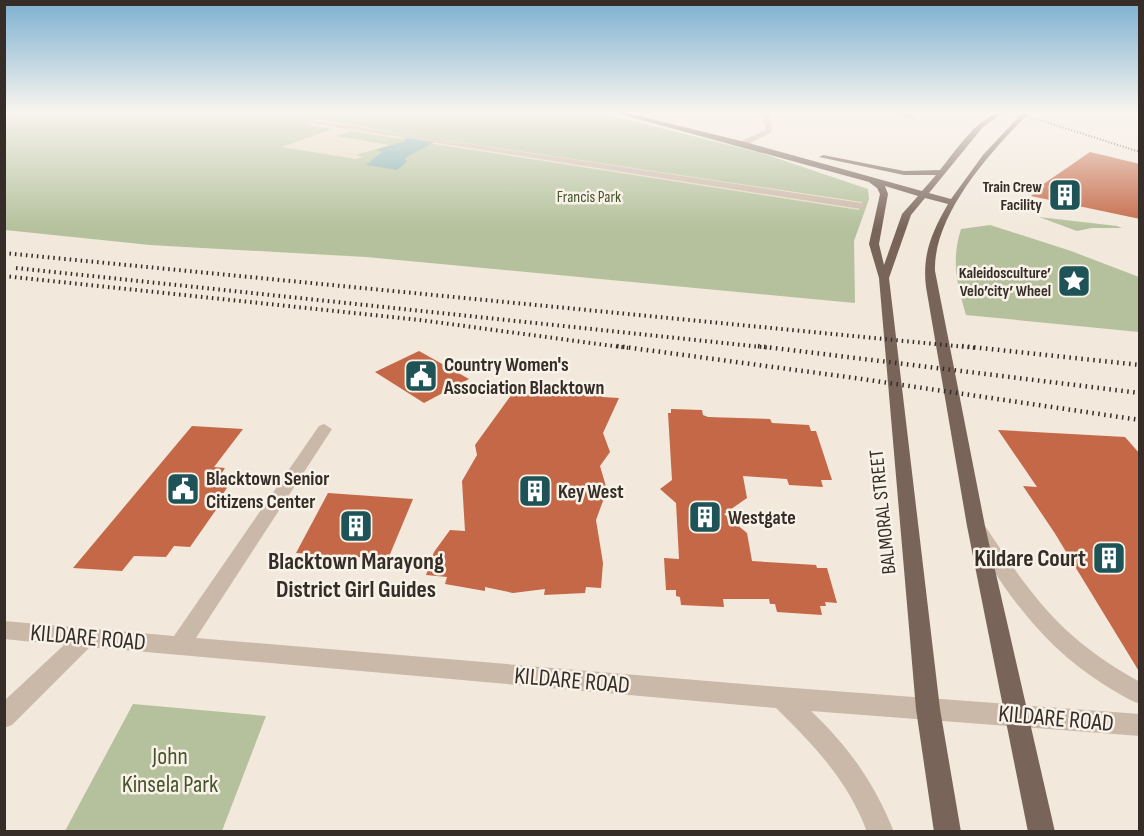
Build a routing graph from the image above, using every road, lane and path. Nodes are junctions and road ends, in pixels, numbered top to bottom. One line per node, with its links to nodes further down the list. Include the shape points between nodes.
1 (502, 151): 11 (street)
2 (767, 151): 8 (main road)
3 (801, 151): 6 (main road)
4 (959, 151): 7 (main road, BALMORAL STREET)
5 (992, 151): 10 (main road)
6 (820, 156): 7 (main road, via 904,173); 9 (main road)
7 (940, 172): 9 (main road, BALMORAL STREET)
8 (872, 180): 9 (main road); 12 (main road, via 884,194 873,236 875,258)
9 (925, 190): 10 (main road); 12 (main road, BALMORAL STREET, via 907,214)
10 (957, 199): 14 (main road, via 934,238 930,253 931,286)
11 (861, 206)
12 (884, 278): 20 (main road, BALMORAL STREET)
13 (324, 429): 17 (street)
14 (976, 526): 18 (street, via 1050,630 1092,665); 21 (main road)
15 (4, 630): 16 (street, KILDARE ROAD)
16 (86, 637): 17 (street, KILDARE ROAD); 22 (street)
17 (179, 647): 19 (street, KILDARE ROAD)
18 (1140, 694)
19 (782, 699): 20 (street, KILDARE ROAD); 24 (street, via 821,736 850,772)
20 (928, 710): 21 (street, KILDARE ROAD); 25 (main road, BALMORAL STREET)
21 (1016, 713): 23 (street, KILDARE ROAD); 26 (main road)
22 (4, 717)
23 (1140, 724)
24 (881, 831)
25 (948, 831)
26 (1042, 831)

